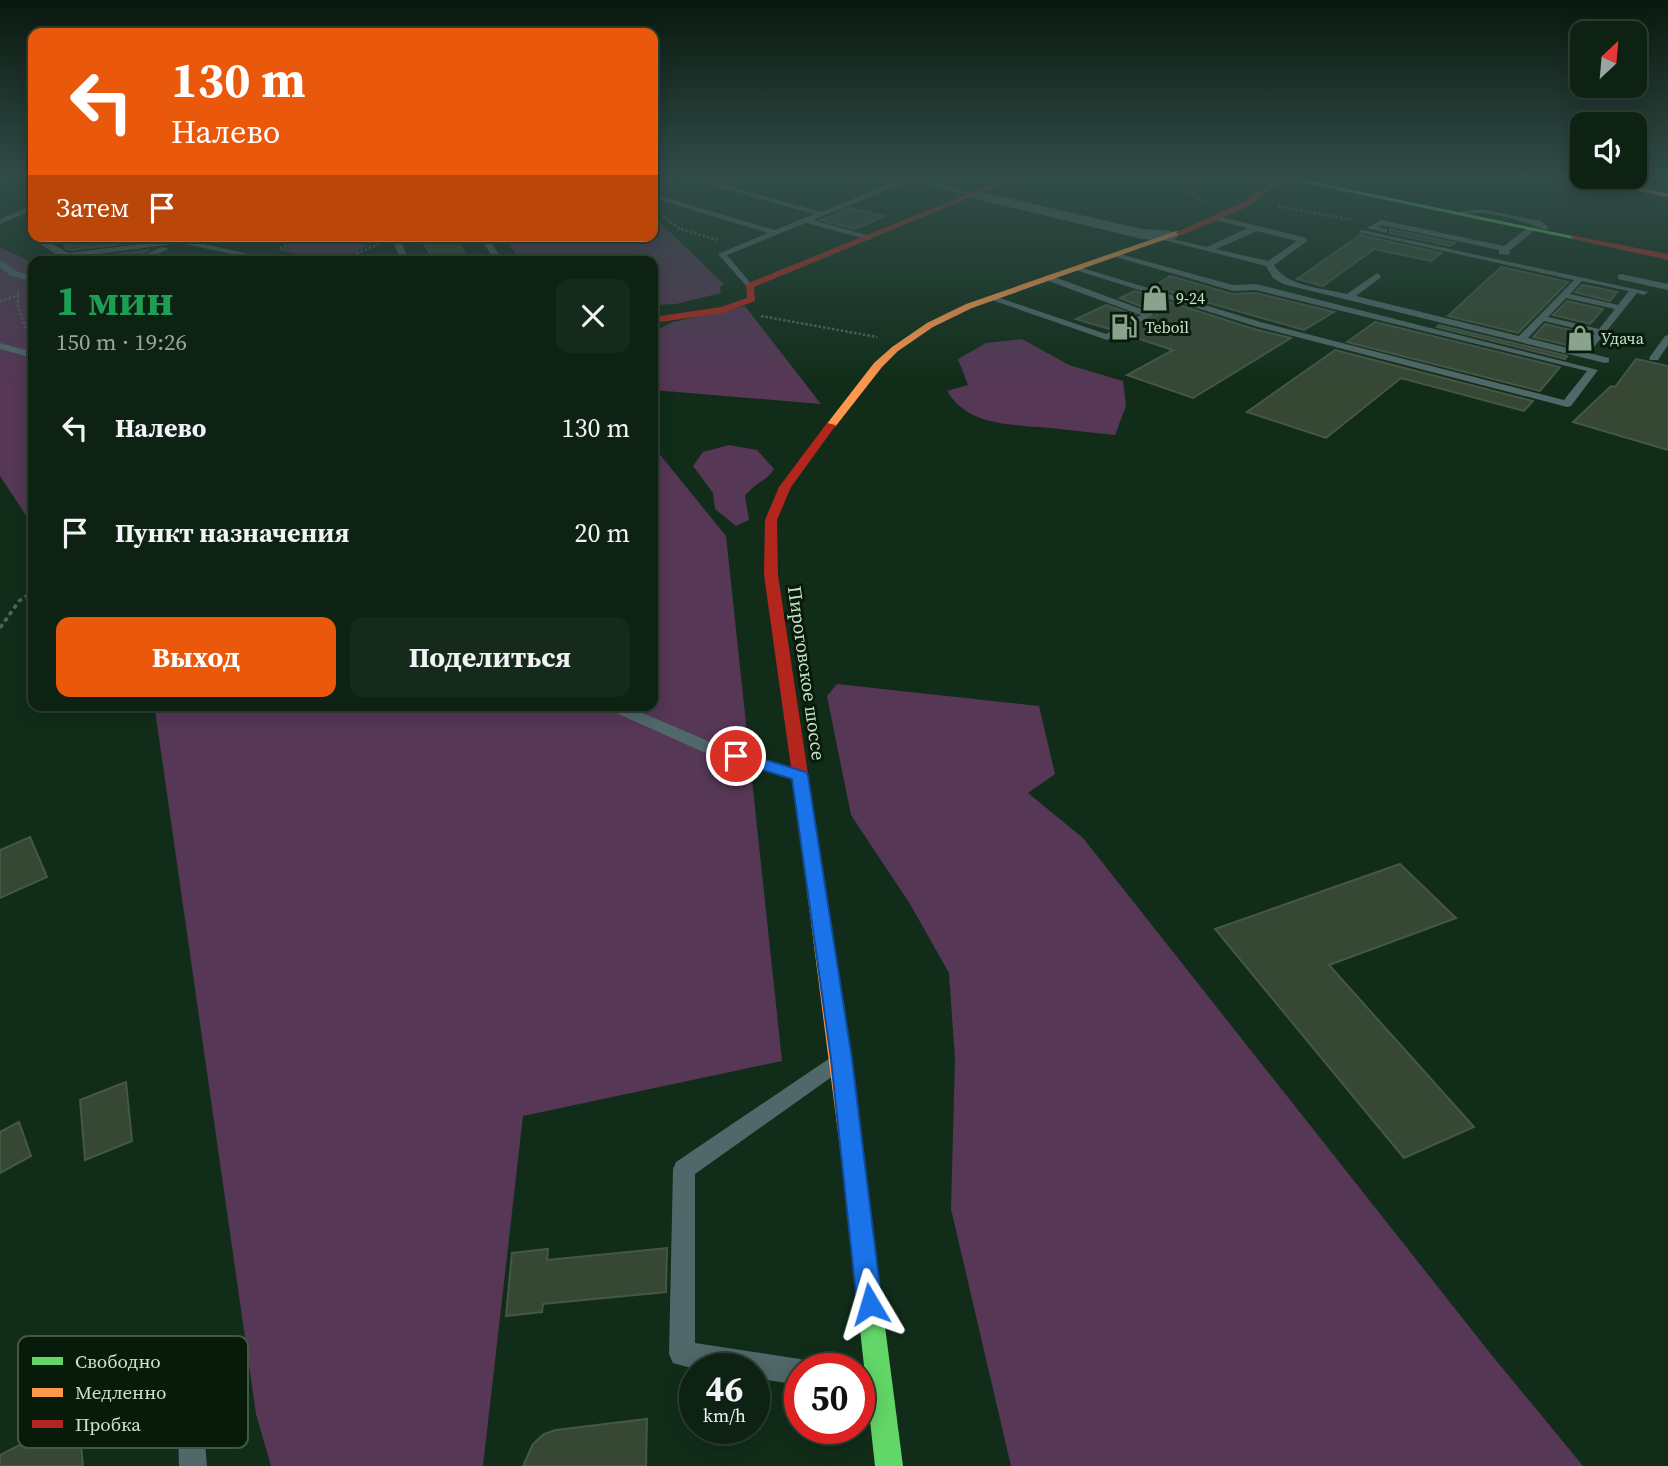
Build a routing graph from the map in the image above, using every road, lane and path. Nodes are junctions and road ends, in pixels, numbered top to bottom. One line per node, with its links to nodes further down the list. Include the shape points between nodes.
1 (48, 245): 22 (lane)
2 (147, 245): 22 (lane)
3 (179, 245): 23 (lane)
4 (198, 245): 24 (lane)
5 (287, 245): 19 (path)
6 (376, 245): 20 (path)
7 (849, 245): 39 (main road)
8 (1140, 245): 21 (main road, Пироговское шоссе)
9 (1188, 245): 18 (lane)
10 (1217, 245): 18 (lane)
11 (1295, 245): 29 (lane)
12 (1426, 245): 37 (lane)
13 (1490, 245): 17 (lane)
14 (1511, 245): 17 (lane)
15 (1612, 245): 27 (main road)
16 (739, 246): 39 (lane, via 722,254)
17 (1506, 249): 41 (lane, via 1502,251)
18 (1207, 250): 29 (lane)
19 (273, 251)
20 (355, 254): 25 (path); 26 (path)
21 (1119, 255): 30 (main road, Пироговское шоссе); 31 (lane)
22 (65, 256)
23 (148, 256)
24 (251, 256)
25 (351, 256)
26 (366, 256)
27 (1668, 257)
28 (0, 262): 32 (lane)
29 (1269, 264): 48 (lane, via 1286,282)
30 (1076, 269): 36 (main road, Пироговское шоссе); 40 (lane)
31 (1169, 271): 33 (lane); 42 (lane)
32 (13, 273): 35 (lane); 47 (path)
33 (1158, 276)
34 (1377, 276): 48 (lane)
35 (28, 278)
36 (1049, 278): 50 (main road, Пироговское шоссе); 50 (lane, via 1149,315 1107,337)
37 (1580, 278): 43 (lane); 46 (lane)
38 (1147, 281): 40 (lane)
39 (749, 286): 53 (main road, via 752,299)
40 (1136, 286): 54 (lane)
41 (1668, 287)
42 (1233, 288): 45 (lane); 54 (lane, via 1256,287 1593,370 1567,404)
43 (1635, 290): 49 (lane); 55 (lane)
44 (26, 293): 47 (path)
45 (1223, 294)
46 (1564, 295): 55 (lane); 56 (lane)
47 (19, 296): 51 (path); 59 (path)
48 (1349, 297): 61 (lane)
49 (1668, 297)
50 (991, 298): 62 (main road, Пироговское шоссе)
51 (0, 301)
52 (1213, 301): 54 (lane)
53 (730, 307): 57 (main road); 62 (path, via 788,323)
54 (1204, 307)
55 (1621, 308): 58 (lane)
56 (1542, 318): 58 (lane); 61 (lane)
57 (658, 319)
58 (1601, 332): 65 (lane)
59 (28, 335)
60 (1668, 338): 66 (lane)
61 (1522, 340): 65 (lane)
62 (903, 343): 71 (main road, Пироговское шоссе, via 844,407 785,487 771,520 771,575)
63 (0, 346): 64 (lane)
64 (28, 354)
65 (1583, 354): 67 (lane)
66 (1654, 358)
67 (1605, 360)
68 (28, 595): 69 (path)
69 (0, 628)
70 (624, 711): 71 (lane, via 716,751)
71 (800, 776): 72 (main road, Пироговское шоссе)
72 (841, 1059): 73 (main road, Пироговское шоссе); 74 (lane, via 684,1169 682,1353)
73 (866, 1353)
74 (784, 1369)
75 (875, 1408): 78 (main road, Пироговское шоссе)
76 (192, 1448): 77 (lane)
77 (193, 1466)
78 (889, 1466)

